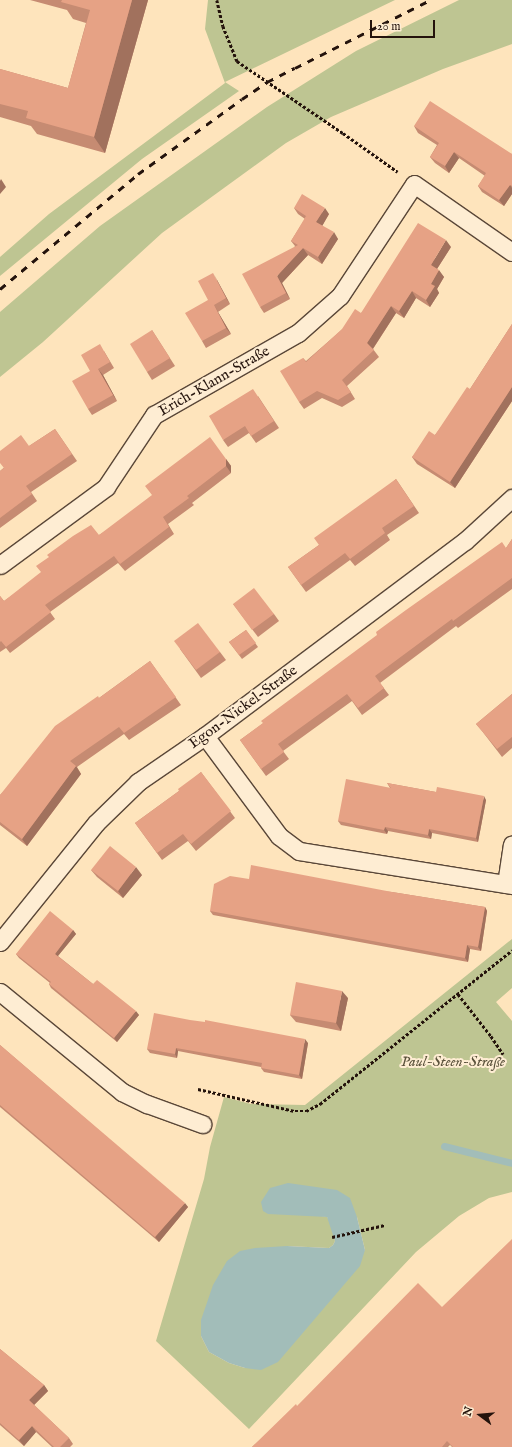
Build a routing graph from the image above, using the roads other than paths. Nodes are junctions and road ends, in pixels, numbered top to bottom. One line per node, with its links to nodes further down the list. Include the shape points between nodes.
1 (512, 252): 3 (street, Erich-Klann-Straße, via 414,184 340,296 298,333 154,415 106,487)
2 (512, 498): 4 (street, Egon-Nickel-Straße, via 465,541)
3 (0, 565)
4 (205, 736): 6 (street, via 279,836 299,851); 7 (street, Egon-Nickel-Straße, via 138,782 116,801)
5 (512, 844): 6 (street)
6 (509, 885)
7 (0, 942)
8 (0, 992): 9 (street, via 122,1092 153,1107)
9 (202, 1124)

